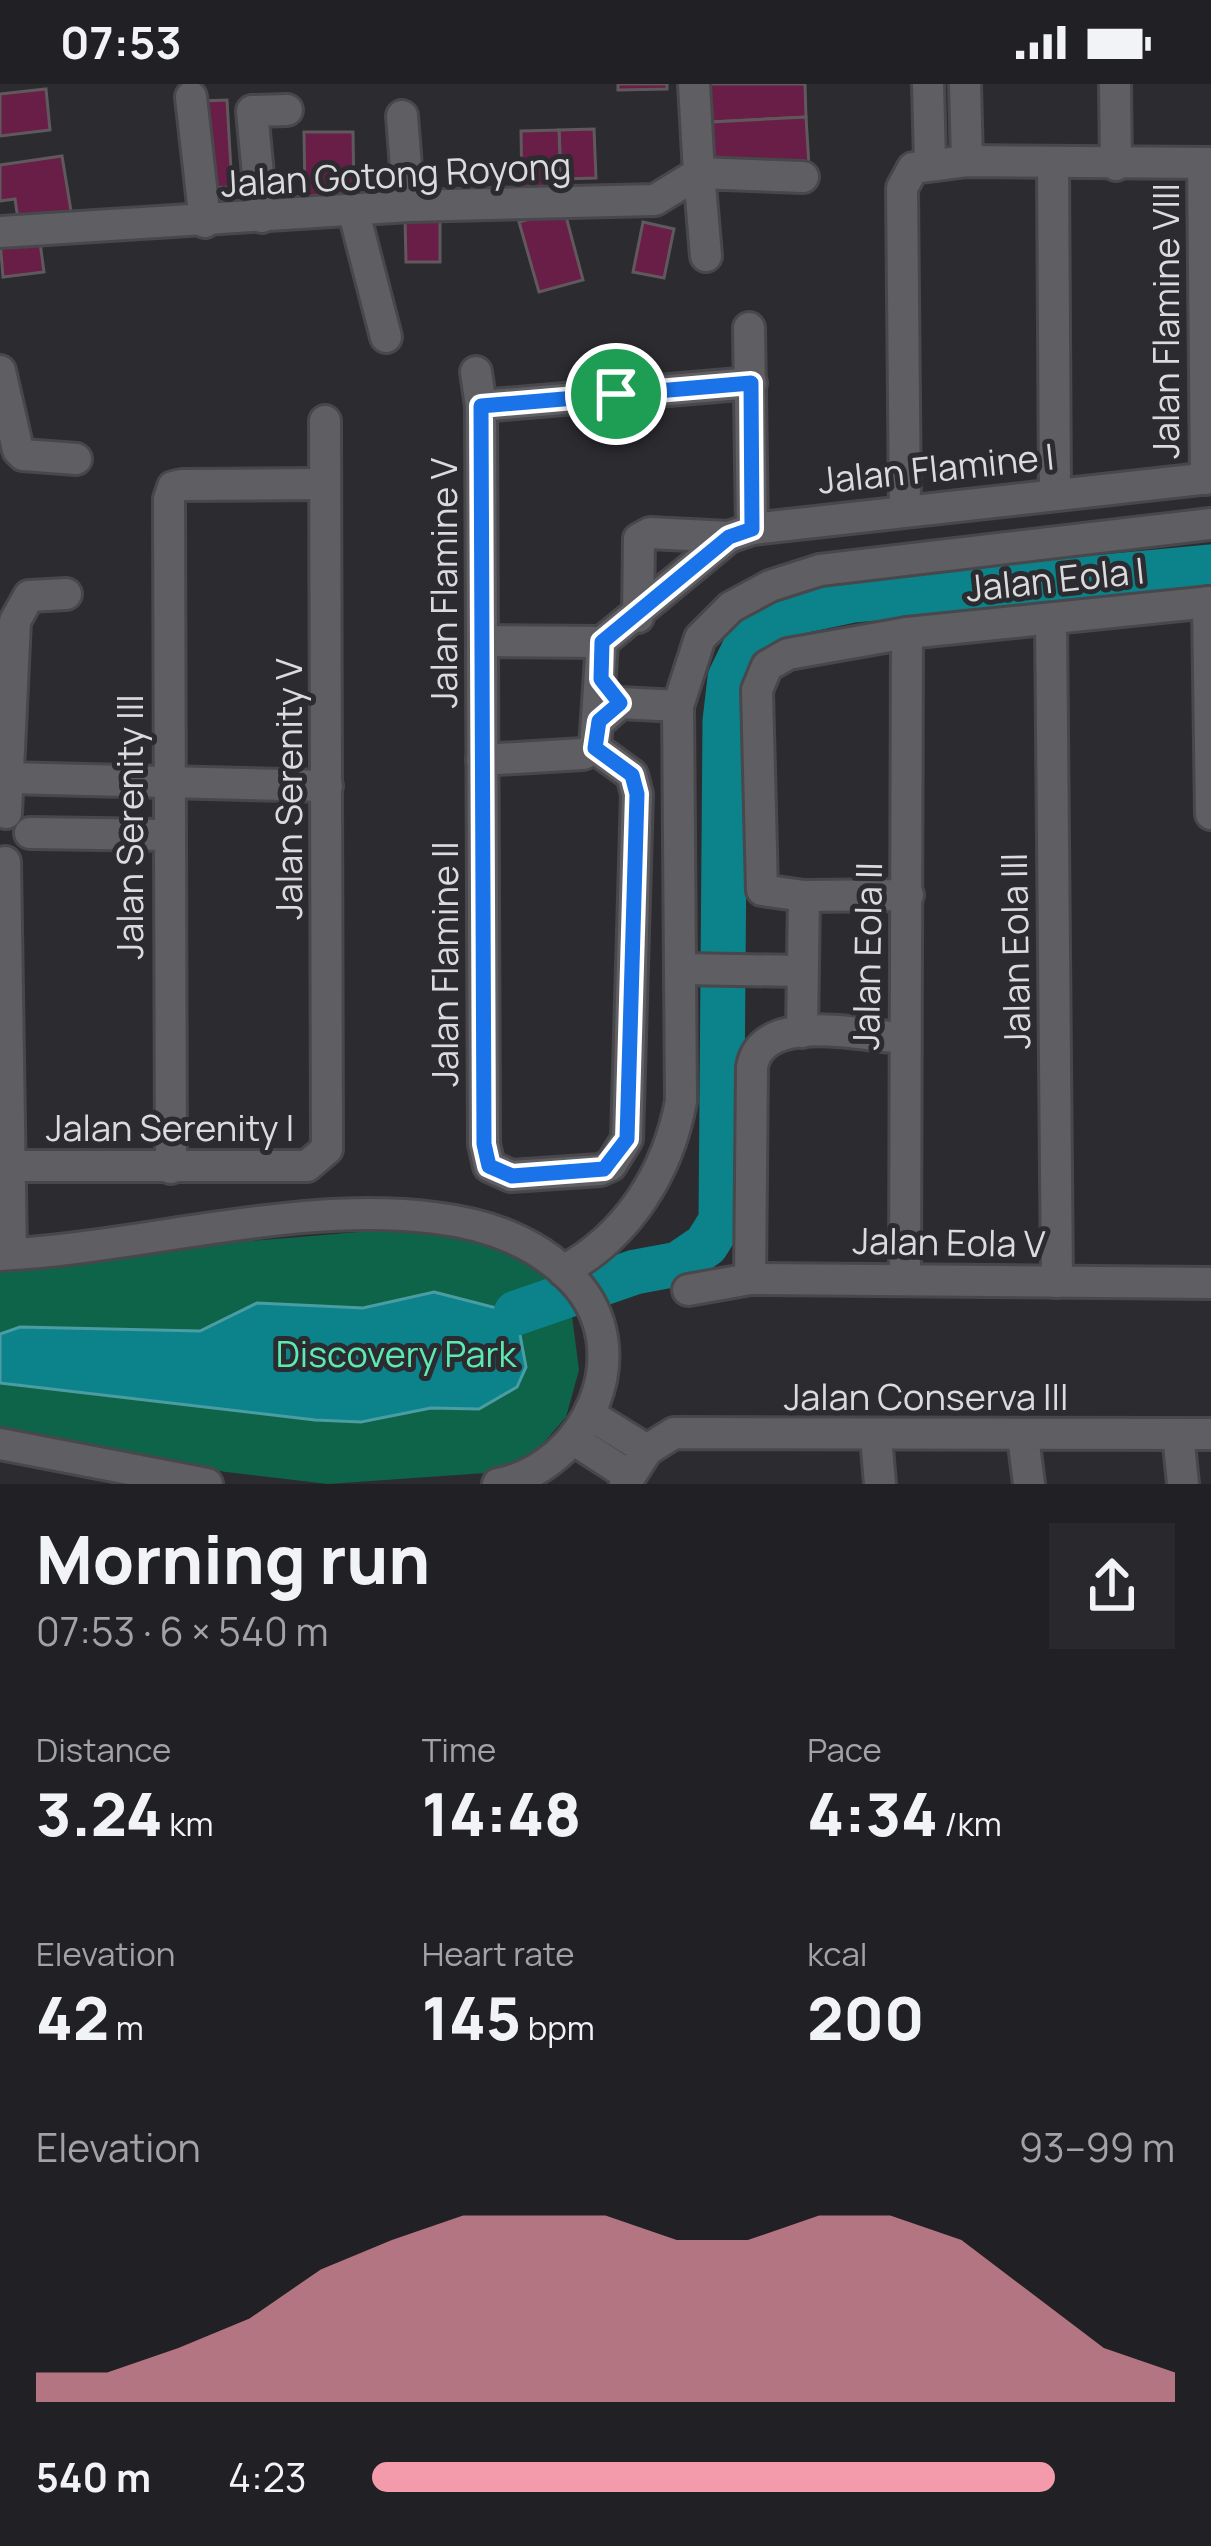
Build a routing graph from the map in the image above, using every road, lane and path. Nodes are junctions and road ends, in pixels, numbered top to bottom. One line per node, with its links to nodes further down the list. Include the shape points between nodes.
1 (694, 84): 13 (street)
2 (928, 84): 12 (street)
3 (965, 84): 8 (street)
4 (1115, 84): 11 (street)
5 (191, 97): 18 (street)
6 (401, 101): 15 (street)
7 (286, 110): 17 (street, via 251,111)
8 (967, 161): 10 (street); 12 (street)
9 (1207, 163): 11 (street); 30 (street, Jalan Flamine VIII)
10 (1053, 164): 11 (street); 32 (street)
11 (1116, 165)
12 (919, 169): 33 (street, via 902,188)
13 (698, 172): 14 (street); 15 (street, Jalan Gotong Royong, via 655,200); 20 (street)
14 (803, 177)
15 (409, 206): 16 (street, Jalan Gotong Royong)
16 (352, 209): 17 (street, Jalan Gotong Royong); 22 (street)
17 (262, 217): 18 (street, Jalan Gotong Royong)
18 (205, 222): 19 (street, Jalan Gotong Royong)
19 (0, 232)
20 (706, 256)
21 (749, 328): 25 (street)
22 (386, 337)
23 (0, 371): 27 (street)
24 (476, 372): 26 (street, Jalan Flamine V)
25 (751, 383): 26 (street); 35 (street)
26 (481, 406): 41 (street, Jalan Flamine V)
27 (3, 415): 29 (street, via 23,455)
28 (325, 421): 31 (street, Jalan Serenity V)
29 (76, 459)
30 (1208, 478): 32 (street, Jalan Flamine I)
31 (325, 484): 47 (street, Jalan Serenity III, via 173,487); 48 (street, Jalan Serenity V)
32 (1055, 493): 33 (street, Jalan Flamine I)
33 (905, 509): 35 (street, Jalan Flamine I)
34 (1211, 524): 43 (street, via 820,570 770,586 731,607 700,638)
35 (740, 533): 38 (street); 38 (street, Jalan Flamine I, via 639,539)
36 (66, 594): 46 (street, via 29,596 15,621)
37 (1209, 602): 39 (street, Jalan Eola I); 49 (street)
38 (638, 617): 42 (street)
39 (1051, 620): 40 (street, Jalan Eola I); 68 (street, Jalan Eola III)
40 (908, 633): 53 (street, Jalan Eola II); 54 (street, Jalan Eola I, via 788,654 767,666 758,690 760,885 770,895)
41 (482, 641): 42 (street); 45 (street, Jalan Flamine V)
42 (602, 642): 44 (street)
43 (679, 706): 44 (street); 56 (street)
44 (604, 713): 45 (street, via 583,754); 45 (street, Jalan Flamine II, via 637,794 627,1139 611,1166 599,1170 512,1176 489,1166)
45 (482, 760)
46 (7, 778): 47 (street); 50 (street)
47 (166, 780): 48 (street); 51 (street, Jalan Serenity III)
48 (327, 786): 60 (street, Jalan Serenity V)
49 (1211, 814)
50 (12, 820): 51 (street); 52 (street, via 21,856)
51 (166, 835): 62 (street, Jalan Serenity III)
52 (3, 861): 55 (street, Jalan Serenity I)
53 (908, 895): 54 (street); 59 (street, Jalan Eola II)
54 (804, 896): 57 (street)
55 (3, 922): 61 (street, Jalan Serenity I)
56 (704, 969): 57 (street); 65 (street, via 674,1137 654,1182)
57 (800, 970): 58 (street)
58 (802, 1032): 59 (street); 66 (street, via 764,1041 754,1058)
59 (905, 1038): 67 (street, Jalan Eola II)
60 (324, 1154): 62 (street, Jalan Serenity I, via 308,1166)
61 (11, 1166): 62 (street, Jalan Serenity I); 63 (street, Jalan Serenity I)
62 (171, 1168)
63 (5, 1202): 64 (street, Jalan Serenity I)
64 (6, 1255): 65 (street, via 384,1213 509,1235)
65 (569, 1277): 71 (street, via 601,1333 601,1387)
66 (750, 1279): 67 (street, Jalan Eola V); 70 (street, Jalan Eola V)
67 (905, 1280): 68 (street, Jalan Eola V)
68 (1058, 1282): 69 (street, Jalan Eola V)
69 (1211, 1283)
70 (688, 1290)
71 (583, 1428): 77 (street); 79 (street, via 544,1466)
72 (1178, 1434): 73 (street, Jalan Conserva III); 75 (street, Jalan Conserva III); 82 (street)
73 (1211, 1434)
74 (876, 1436): 75 (street, Jalan Conserva III); 77 (street, Jalan Conserva III, via 674,1432); 80 (street)
75 (1023, 1436): 81 (street)
76 (0, 1444): 78 (street)
77 (634, 1470)
78 (188, 1483)
79 (498, 1484)
80 (880, 1484)
81 (1029, 1484)
82 (1183, 1484)

